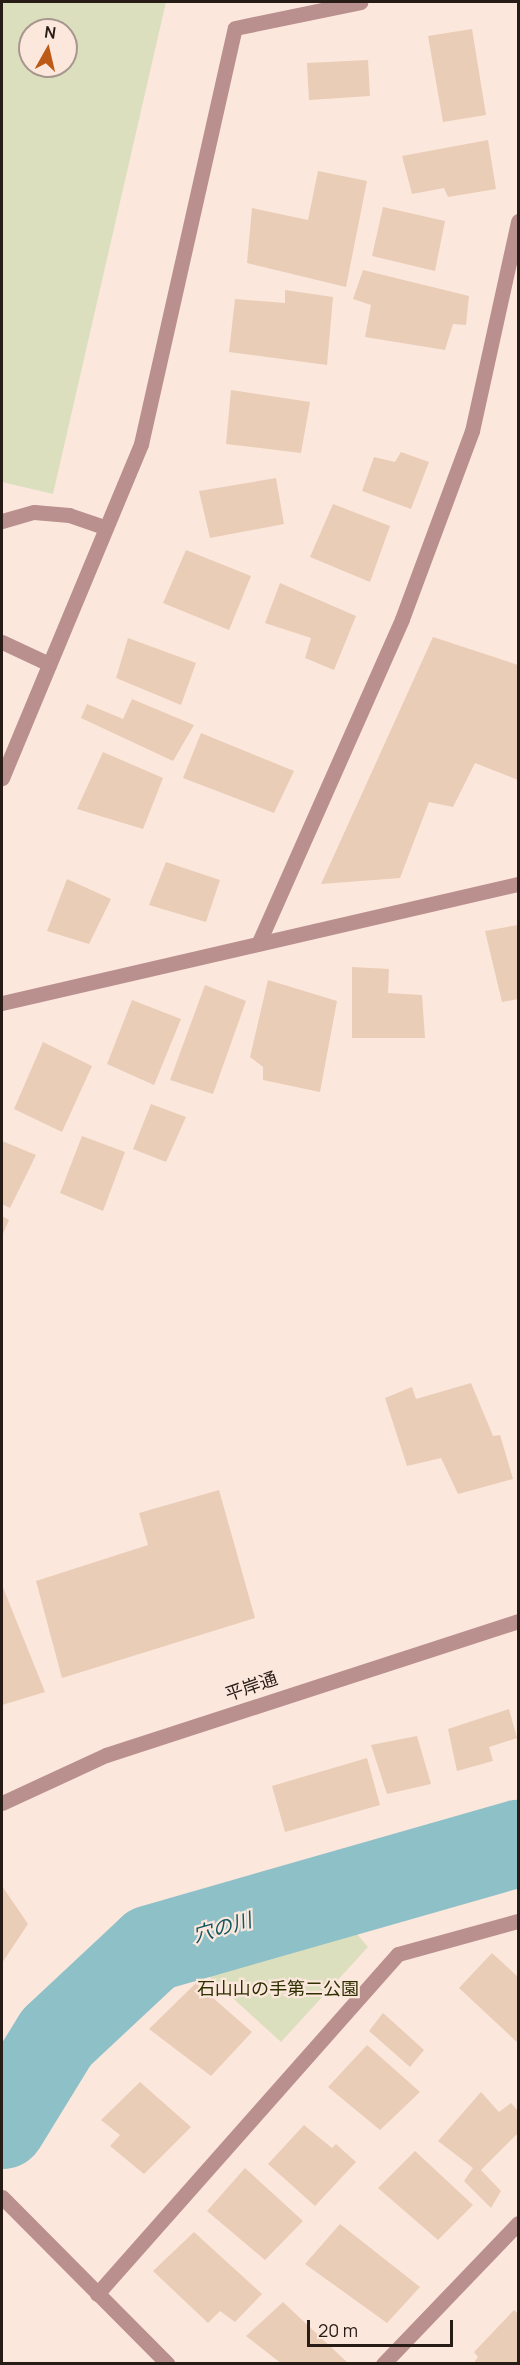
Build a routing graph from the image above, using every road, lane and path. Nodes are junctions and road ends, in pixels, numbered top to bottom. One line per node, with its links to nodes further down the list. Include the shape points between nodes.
1 (360, 2): 4 (street, via 235,28 141,444)
2 (519, 221): 9 (street, via 472,431 402,619)
3 (2, 521): 4 (street, via 34,512 69,515)
4 (106, 528): 6 (street)
5 (2, 642): 6 (street)
6 (49, 664): 7 (street)
7 (2, 778)
8 (519, 884): 9 (street)
9 (259, 942): 10 (street)
10 (2, 1003)
11 (519, 1621): 12 (street, 平岸通, via 106,1755)
12 (2, 1803)
13 (519, 1921): 16 (street, via 398,1954)
14 (6, 2202): 16 (street)
15 (519, 2223): 18 (street)
16 (97, 2294): 17 (street)
17 (168, 2364)
18 (383, 2364)

